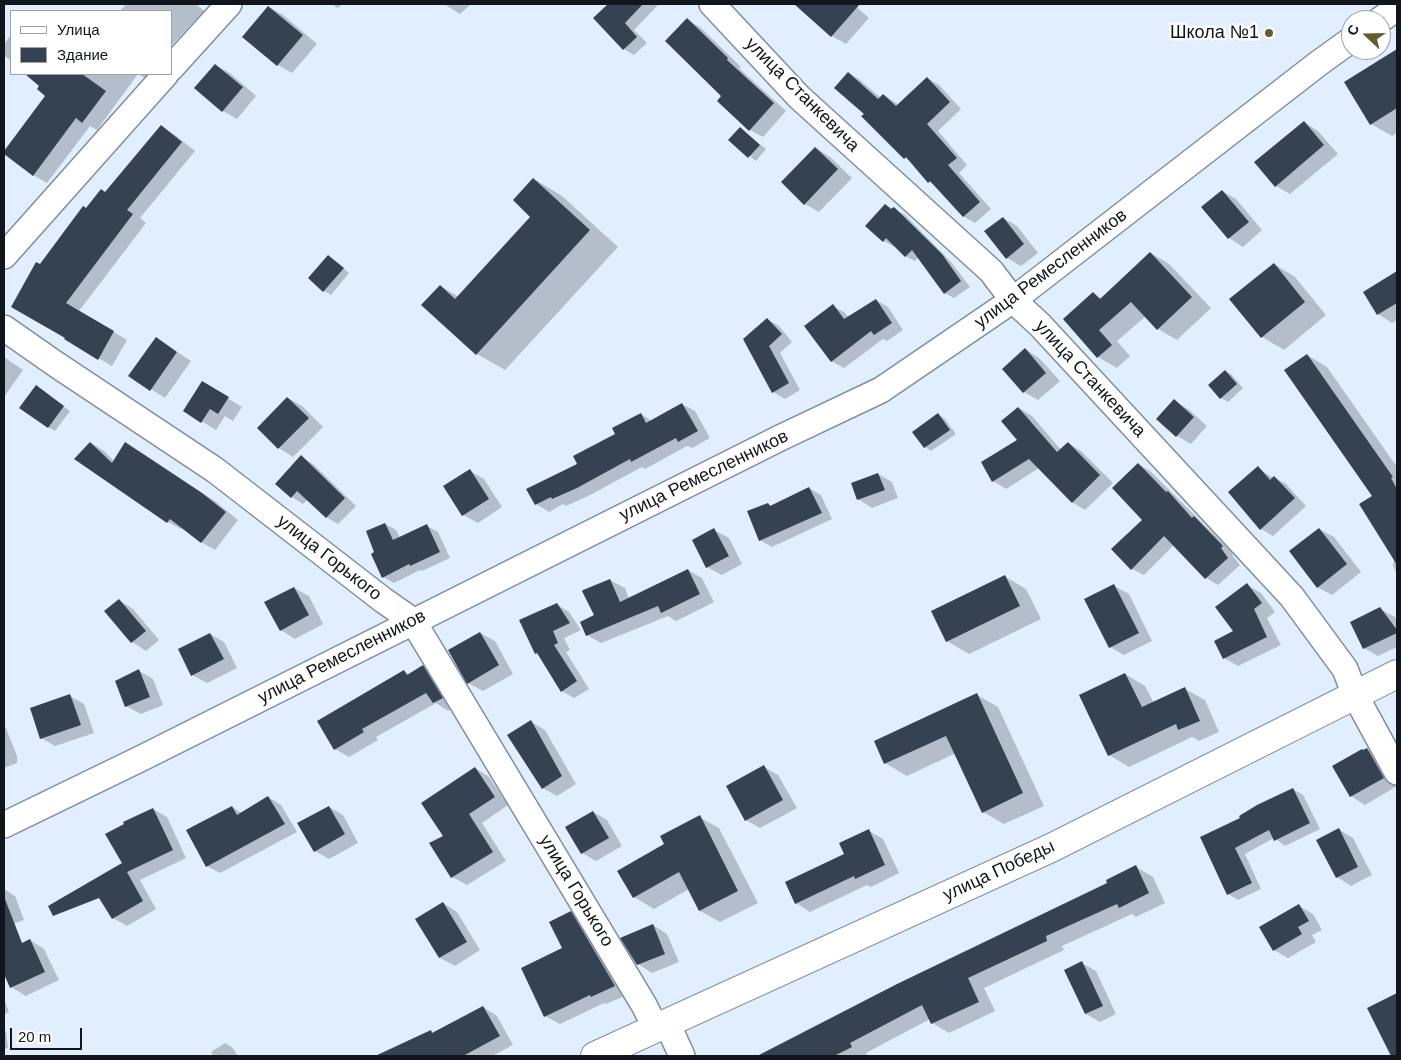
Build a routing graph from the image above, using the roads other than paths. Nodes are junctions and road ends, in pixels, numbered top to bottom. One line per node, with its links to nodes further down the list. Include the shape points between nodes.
1 (229, 4): 4 (street)
2 (712, 4): 7 (street, улица Станкевича, via 799,97 990,271)
3 (1341, 47): 7 (street, улица Ремесленников)
4 (172, 67)
5 (165, 75): 6 (street)
6 (4, 256)
7 (1014, 300): 9 (street, улица Ремесленников, via 880,390); 11 (street, улица Станкевича, via 1292,597 1345,669)
8 (4, 328): 9 (street, улица Горького, via 214,470)
9 (413, 621): 13 (street, улица Ремесленников); 14 (street, улица Горького, via 644,1005)
10 (1397, 674): 11 (main road, улица Победы)
11 (1355, 696): 12 (street, улица Станкевича); 14 (main road, улица Победы, via 1051,848)
12 (1397, 772)
13 (4, 825)
14 (661, 1026): 15 (main road, улица Победы); 16 (street, улица Горького)
15 (595, 1056)
16 (682, 1056)

